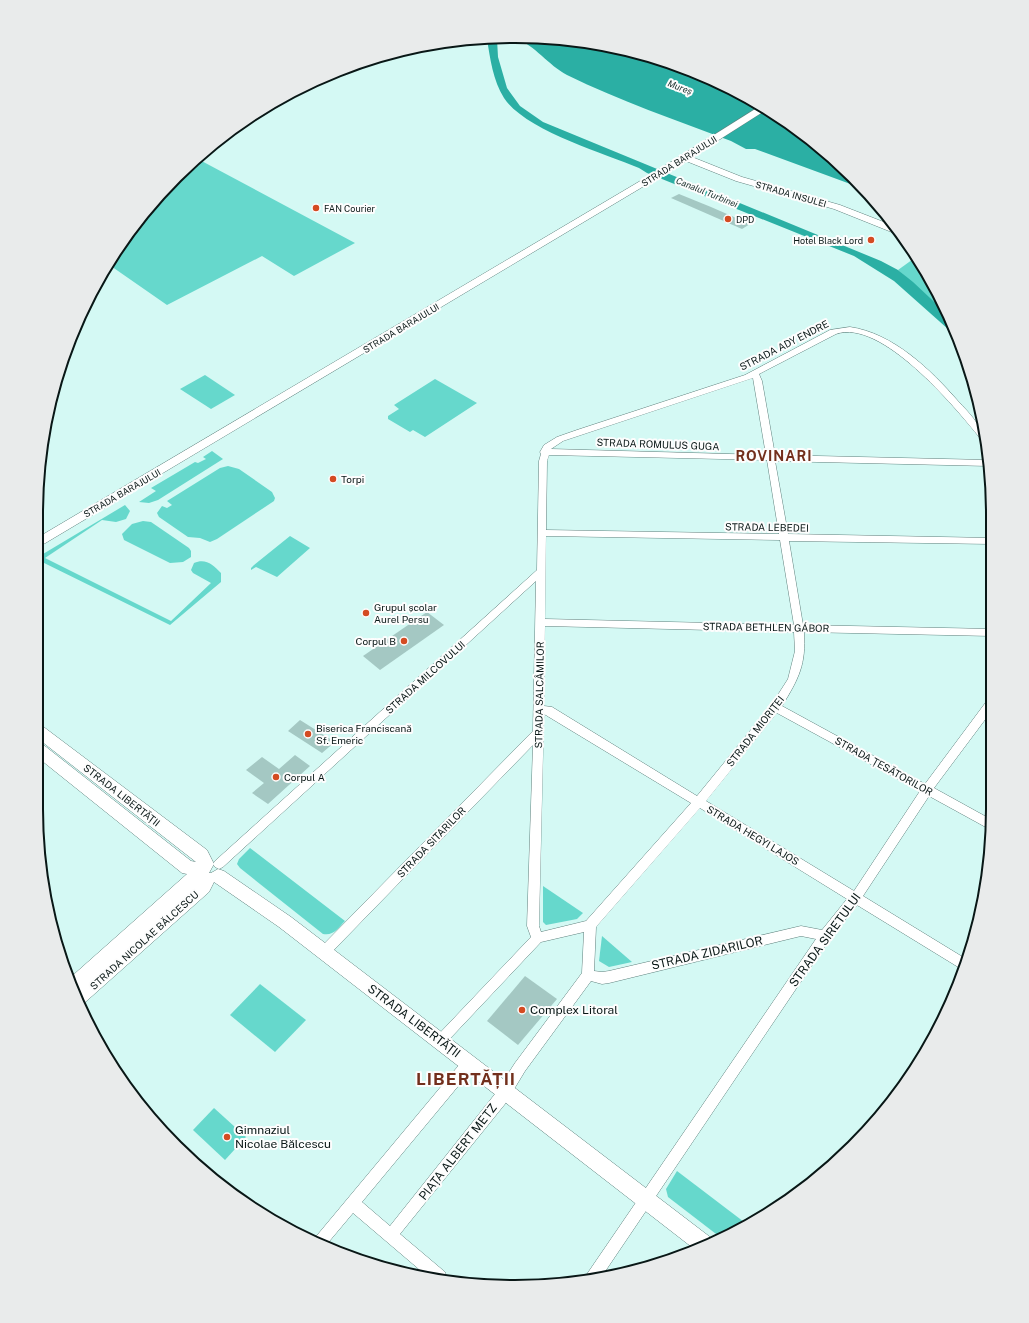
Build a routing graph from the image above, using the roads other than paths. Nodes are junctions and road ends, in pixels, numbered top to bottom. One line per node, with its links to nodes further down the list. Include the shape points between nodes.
1 (758, 111): 2 (main road, STRADA BARAJULUI)
2 (685, 157): 3 (main road, STRADA INSULEI, via 739,179 837,207); 11 (main road, STRADA BARAJULUI)
3 (890, 228)
4 (755, 373): 5 (street, STRADA ADY ENDRE, via 838,330 860,330 911,358 942,387); 6 (street, STRADA ADY ENDRE, via 560,439); 7 (street, STRADA MIORIȚEI)
5 (978, 430)
6 (544, 452): 7 (street, STRADA ROMULUS GUGA); 9 (street, STRADA SALCÂMILOR)
7 (771, 458): 8 (street, STRADA ROMULUS GUGA); 10 (street, STRADA MIORIȚEI)
8 (983, 463)
9 (542, 533): 10 (street, STRADA LEBEDEI); 13 (street, STRADA SALCÂMILOR)
10 (784, 538): 12 (street, STRADA LEBEDEI); 15 (street, STRADA MIORIȚEI)
11 (43, 540)
12 (986, 541)
13 (542, 570): 14 (street, STRADA SALCÂMILOR); 26 (street, STRADA MILCOVULUI, via 324,770)
14 (540, 622): 15 (street, STRADA BETHLEN GÁBOR); 18 (street, STRADA SALCÂMILOR)
15 (799, 628): 16 (street, STRADA BETHLEN GÁBOR); 17 (street, STRADA MIORIȚEI, via 800,651 793,680)
16 (986, 633)
17 (776, 707): 23 (street, STRADA ȚESĂTORILOR); 24 (street, STRADA MIORIȚEI)
18 (539, 709): 20 (street, STRADA SALCÂMILOR); 24 (street, STRADA HEGYI LAJOS, via 548,710)
19 (986, 710): 23 (street, STRADA SIRETULUI)
20 (539, 732): 30 (street, STRADA SALCÂMILOR, via 533,926); 31 (street, STRADA SITARILOR)
21 (43, 734): 26 (main road, STRADA LIBERTĂȚII, via 201,855)
22 (43, 753): 26 (main road, STRADA LIBERTĂȚII, via 188,868)
23 (927, 790): 25 (street, STRADA ȚESĂTORILOR); 27 (street, STRADA SIRETULUI)
24 (698, 803): 27 (street, STRADA HEGYI LAJOS); 28 (street, STRADA MIORIȚEI)
25 (986, 822)
26 (209, 871): 31 (main road, STRADA LIBERTĂȚII); 33 (main road, STRADA NICOLAE BĂLCESCU, via 203,887)
27 (856, 897): 29 (street, STRADA SIRETULUI); 32 (street, STRADA HEGYI LAJOS)
28 (590, 925): 30 (street); 34 (street)
29 (825, 936): 34 (street, STRADA ZIDARILOR, via 801,931 609,977); 40 (street, STRADA SIRETULUI)
30 (537, 938): 37 (street)
31 (324, 952): 37 (main road, STRADA LIBERTĂȚII)
32 (961, 961)
33 (105, 966): 35 (main road, STRADA NICOLAE BĂLCESCU); 36 (main road, STRADA NICOLAE BĂLCESCU)
34 (588, 975): 39 (street, PIAȚA ALBERT METZ)
35 (77, 983)
36 (82, 995)
37 (440, 1041): 38 (main road, STRADA LIBERTĂȚII)
38 (469, 1063): 39 (main road, STRADA LIBERTĂȚII); 41 (street)
39 (505, 1090): 40 (main road, STRADA LIBERTĂȚII); 42 (street, PIAȚA ALBERT METZ)
40 (647, 1200): 44 (main road, STRADA LIBERTĂȚII); 46 (street, STRADA SIRETULUI)
41 (352, 1203): 42 (street); 43 (street)
42 (392, 1235): 45 (street)
43 (323, 1239)
44 (700, 1242)
45 (436, 1273)
46 (595, 1273)

